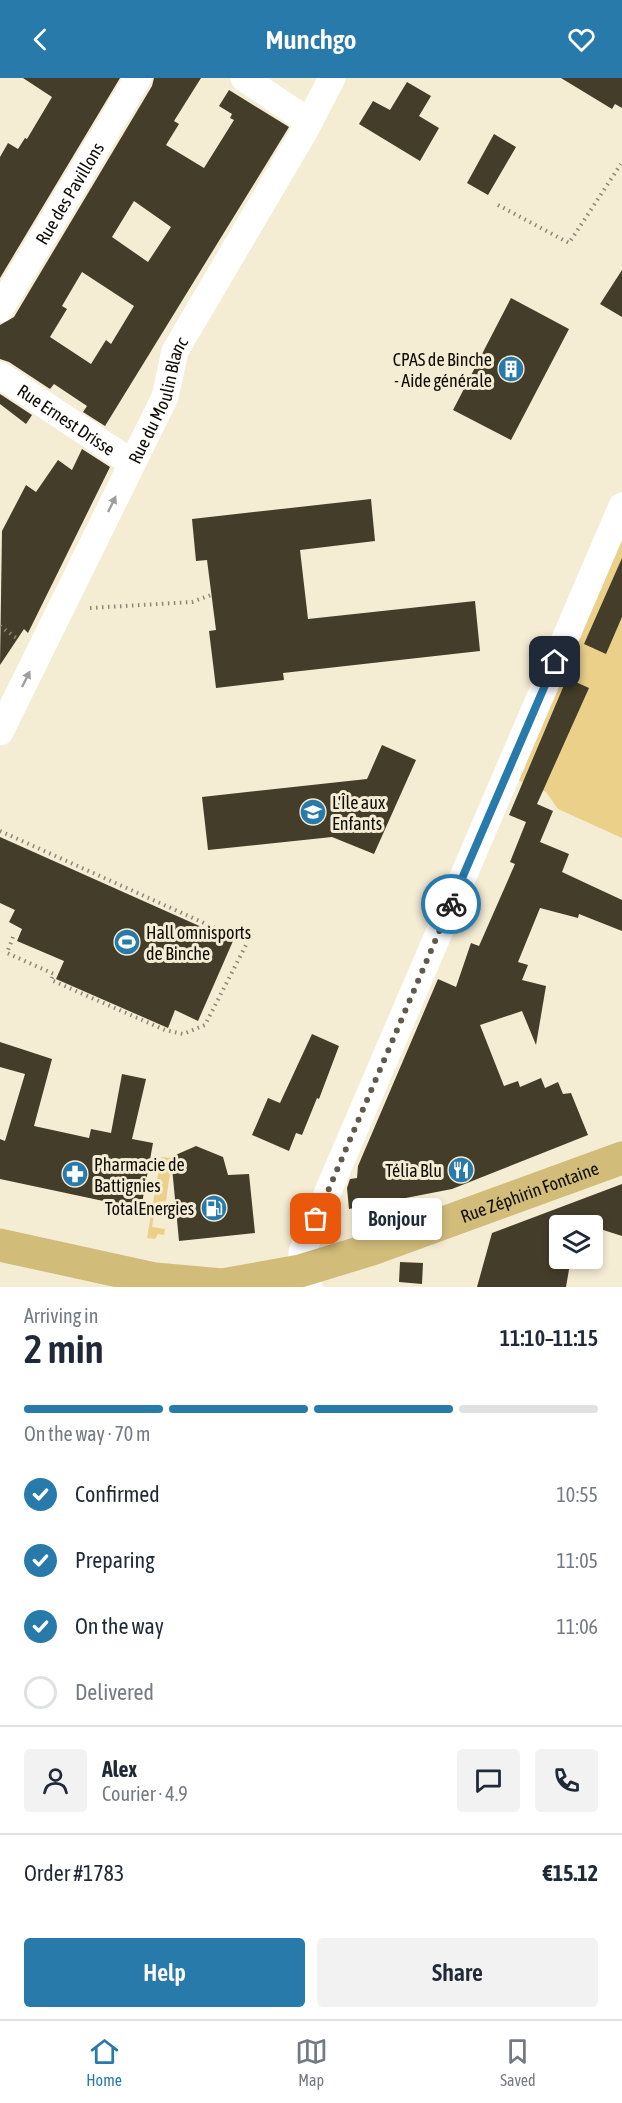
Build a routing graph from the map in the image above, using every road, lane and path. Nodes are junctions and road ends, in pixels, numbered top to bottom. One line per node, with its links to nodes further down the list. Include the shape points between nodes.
1 (138, 78): 7 (street, Rue des Pavillons)
2 (244, 78): 4 (street)
3 (332, 78): 4 (street, Rue du Moulin Blanc)
4 (309, 122): 9 (street, Rue du Moulin Blanc, via 175,351 165,398)
5 (621, 164): 6 (path, via 569,243)
6 (498, 205)
7 (0, 309)
8 (0, 375): 9 (street, Rue Ernest Drisse)
9 (132, 463): 12 (street, Rue du Moulin Blanc, one-way to 9)
10 (622, 506): 20 (street, via 302,1252)
11 (211, 595): 12 (path, via 192,602)
12 (60, 610): 13 (street, Rue du Moulin Blanc, one-way to 12)
13 (0, 732)
14 (0, 831): 16 (path)
15 (13, 937): 17 (path, via 7,952 54,974 51,980 165,1030 183,1034 205,1025)
16 (239, 942)
17 (246, 945)
18 (622, 1158): 20 (main road, Rue Zéphirin Fontaine, via 372,1249)
19 (0, 1245): 20 (main road, Rue Zéphirin Fontaine, via 156,1279 222,1285)
20 (304, 1279)

